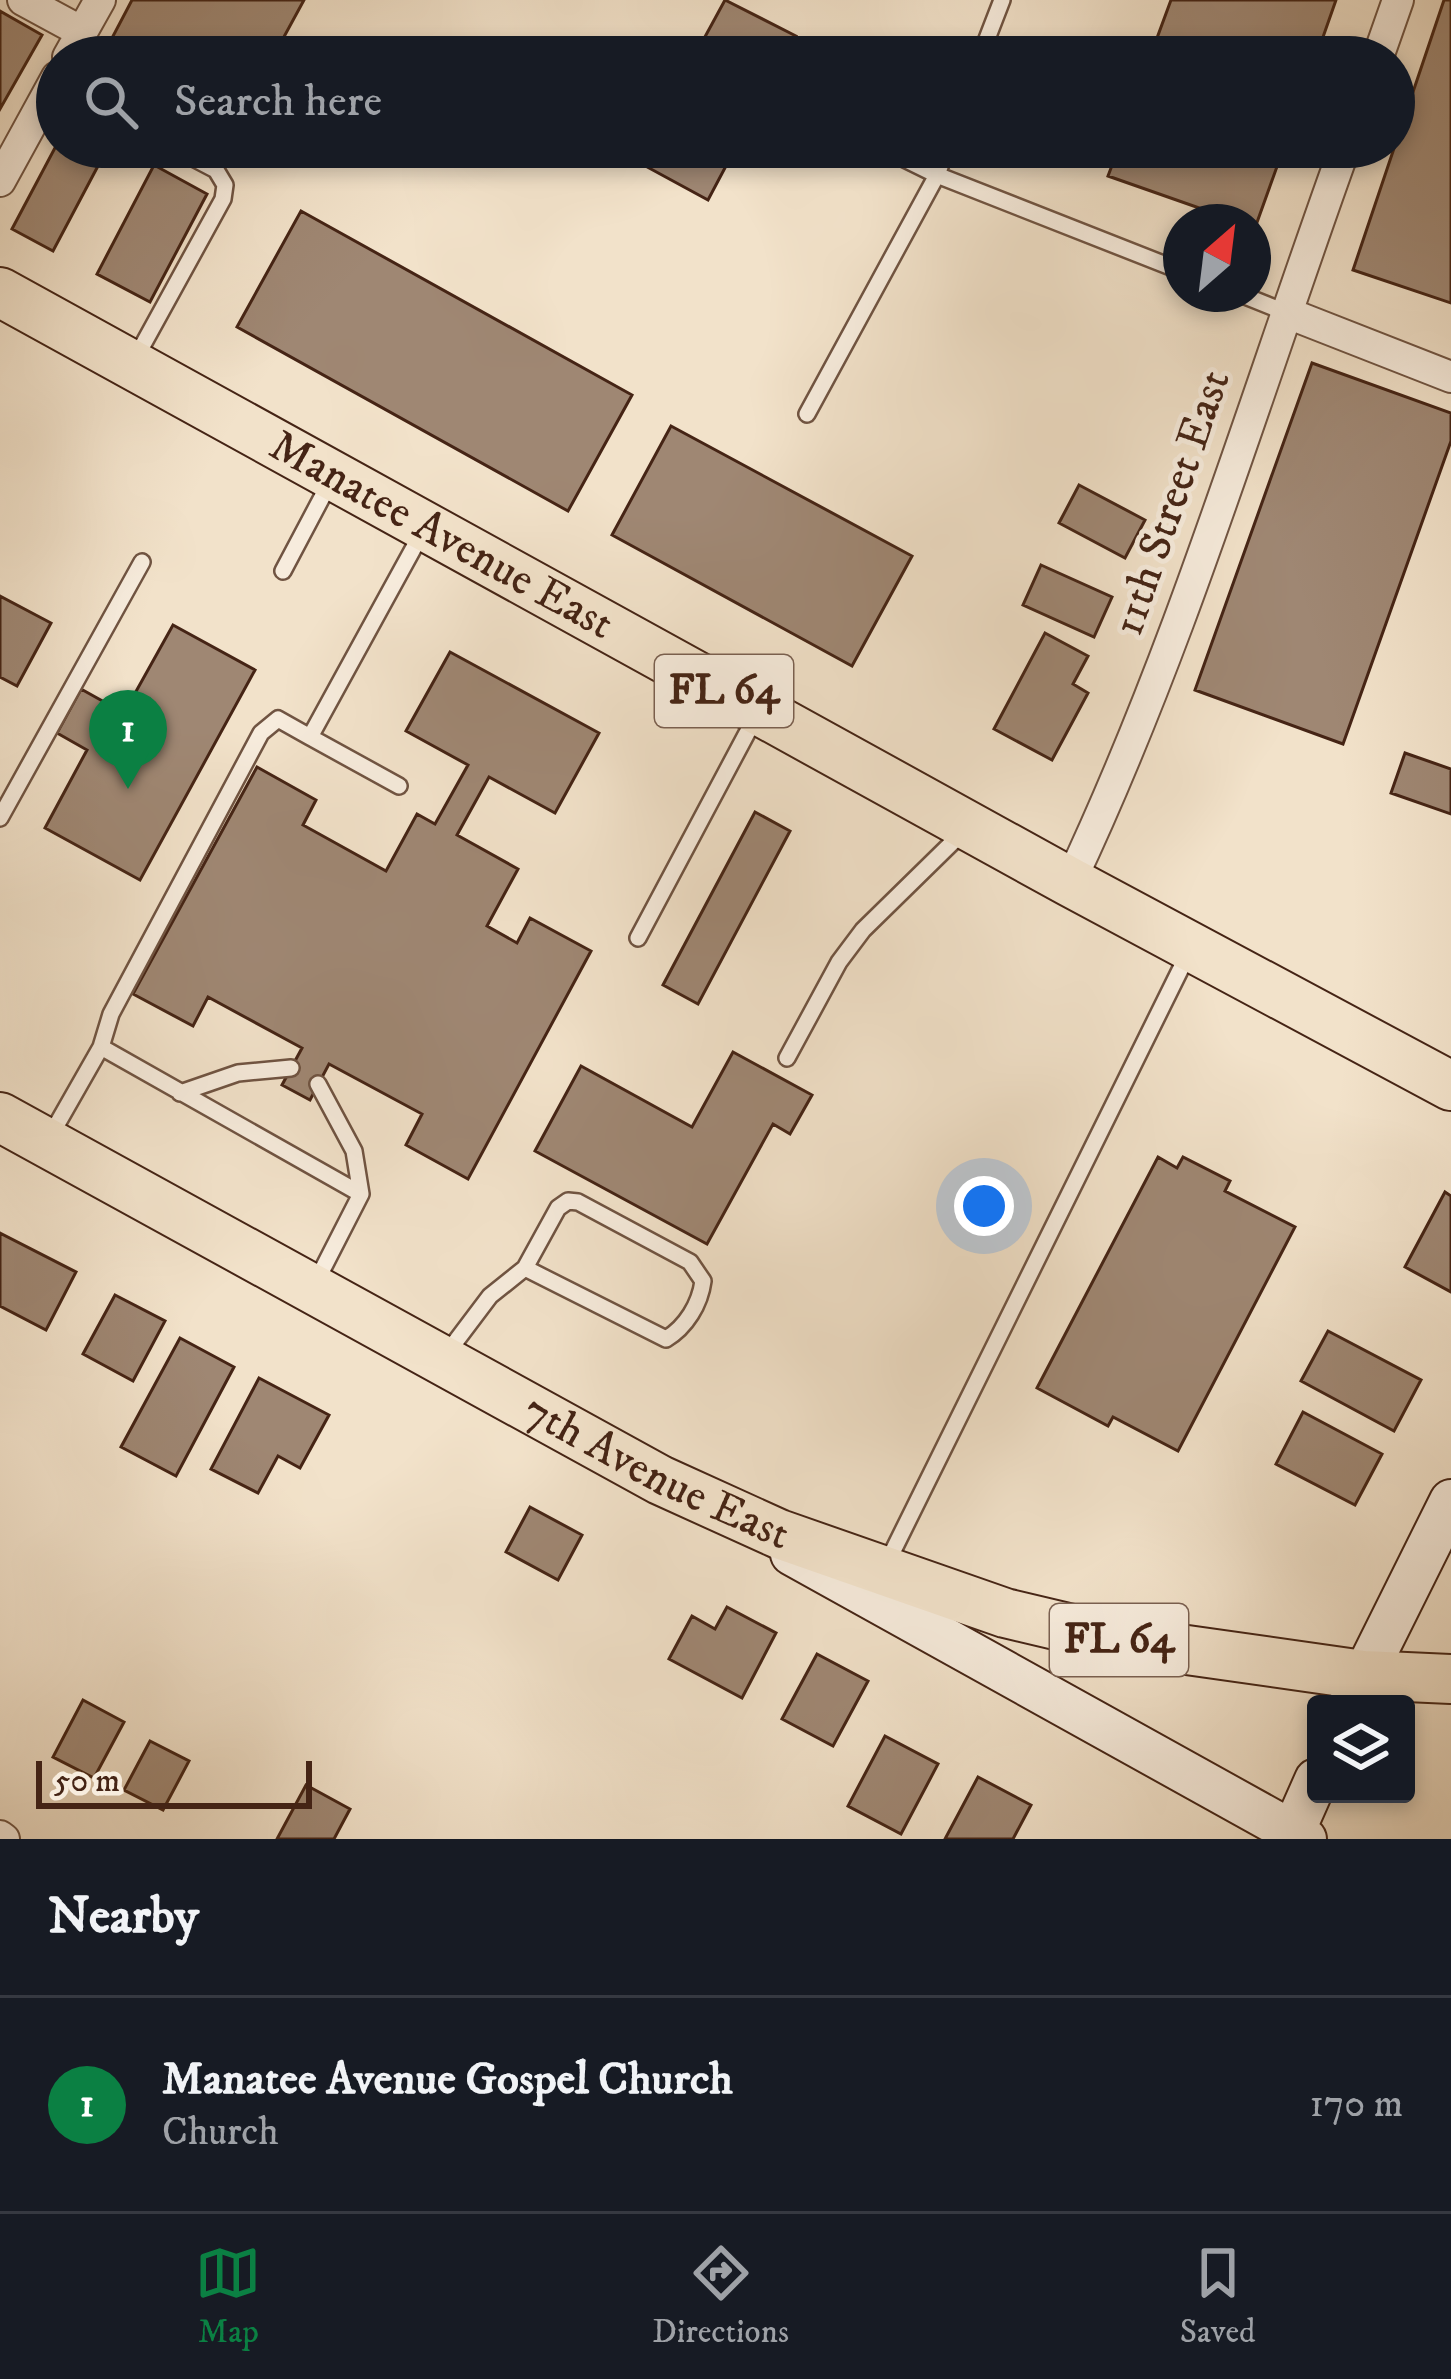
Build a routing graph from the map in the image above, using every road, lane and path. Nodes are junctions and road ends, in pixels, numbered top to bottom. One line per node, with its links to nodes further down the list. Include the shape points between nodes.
1 (23, 0): 5 (street)
2 (100, 0): 6 (street)
3 (1003, 0): 7 (lane)
4 (1398, 0): 8 (street)
5 (44, 36)
6 (80, 36)
7 (988, 36)
8 (1385, 36)
9 (36, 116): 15 (street)
10 (212, 168): 20 (lane, via 225,184 223,199)
11 (923, 168): 14 (lane)
12 (939, 168): 14 (lane)
13 (1337, 168): 19 (street, 11th Street East)
14 (937, 175): 16 (lane); 22 (lane)
15 (0, 181)
16 (1163, 264)
17 (0, 292): 20 (main road, Manatee Avenue East / FL 64)
18 (1271, 306): 19 (lane)
19 (1285, 312): 21 (street); 32 (street, 11th Street East, via 1178,629)
20 (132, 365): 23 (main road, Manatee Avenue East / FL 64)
21 (1451, 377)
22 (807, 414)
23 (334, 476): 24 (main road, Manatee Avenue East / FL 64); 26 (lane)
24 (425, 527): 27 (main road, Manatee Avenue East / FL 64); 28 (lane)
25 (142, 562): 30 (lane)
26 (283, 571)
27 (759, 710): 31 (main road, Manatee Avenue East / FL 64); 33 (lane)
28 (310, 736): 29 (lane); 35 (lane, via 278,718 261,734 111,1014)
29 (399, 786)
30 (0, 818)
31 (970, 826): 32 (main road, Manatee Avenue East / FL 64); 36 (lane, via 863,930)
32 (1070, 882): 34 (main road, Manatee Avenue East / FL 64)
33 (638, 938)
34 (1192, 947): 39 (main road, Manatee Avenue East / FL 64); 48 (lane)
35 (101, 1048): 40 (lane); 42 (lane)
36 (787, 1058)
37 (291, 1068): 40 (lane, via 238,1073)
38 (318, 1084): 43 (lane, via 354,1150)
39 (1451, 1086)
40 (180, 1093): 43 (lane)
41 (0, 1117): 42 (main road, 7th Avenue East / FL 64)
42 (46, 1142): 45 (main road, 7th Avenue East / FL 64)
43 (362, 1194): 45 (lane)
44 (526, 1268): 44 (lane, via 666,1339 685,1324 703,1281 690,1262 568,1201); 46 (lane, via 490,1296)
45 (312, 1289): 46 (main road, 7th Avenue East / FL 64)
46 (442, 1360): 48 (main road, 7th Avenue East / FL 64, via 660,1480)
47 (1449, 1510): 50 (street)
48 (877, 1585): 50 (main road, FL 64); 52 (street)
49 (1451, 1679): 50 (main road, FL 64)
50 (1356, 1689)
51 (1308, 1803): 52 (street)
52 (1296, 1837)

